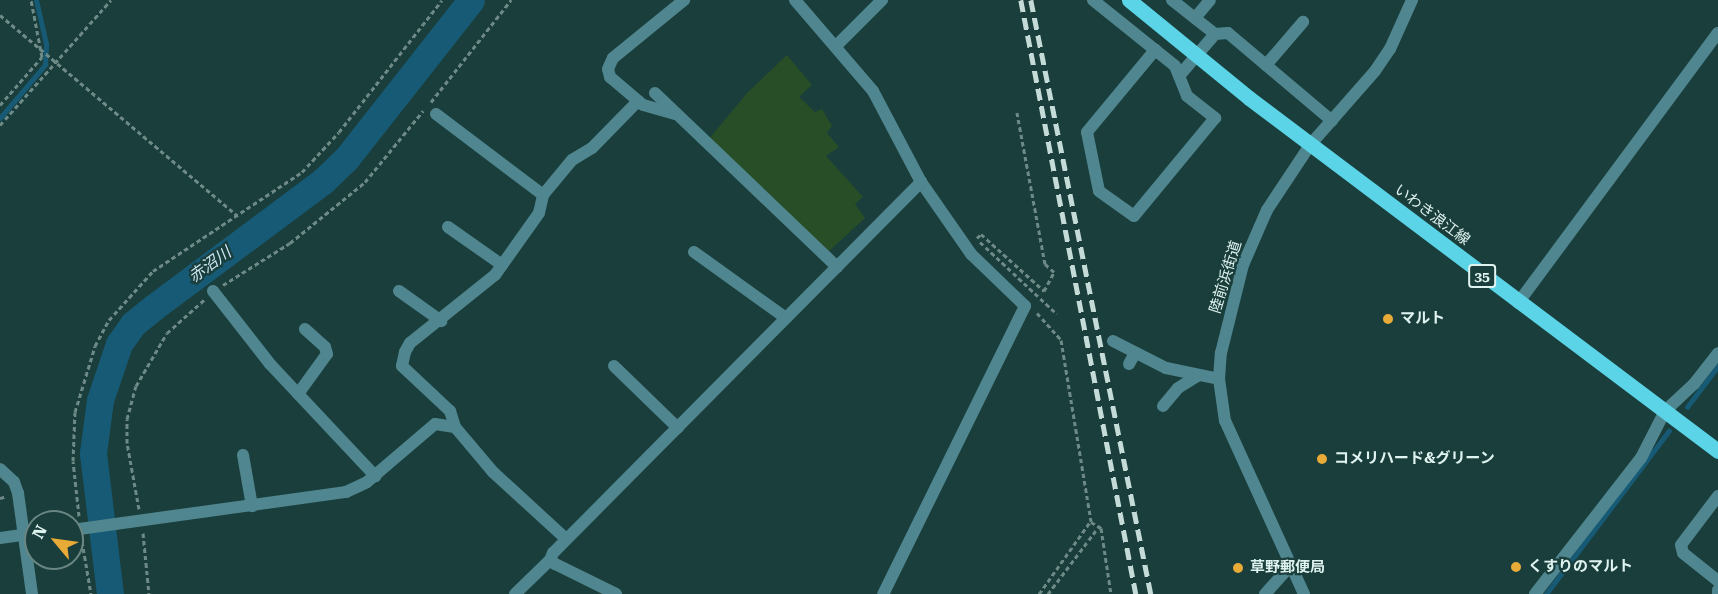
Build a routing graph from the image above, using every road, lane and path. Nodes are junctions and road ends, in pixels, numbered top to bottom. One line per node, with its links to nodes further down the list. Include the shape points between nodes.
1 (31, 0): 19 (path)
2 (111, 0): 21 (path)
3 (442, 0): 35 (path, via 339,132 302,172)
4 (511, 0): 42 (path, via 365,182 291,243)
5 (684, 0): 25 (street, via 613,58 608,69 610,77)
6 (795, 0): 18 (street)
7 (882, 0): 18 (street)
8 (1093, 0): 20 (street)
9 (1129, 0): 32 (main road, いわき浪江線 / 35, bridge)
10 (1172, 0): 14 (street)
11 (1210, 0): 14 (street)
12 (1410, 1): 30 (street, 陸前浜街道, via 1385,57)
13 (0, 15): 19 (path)
14 (1195, 18): 17 (street)
15 (1303, 22): 22 (street)
16 (1718, 33): 44 (street)
17 (1215, 34): 22 (street, via 1228,33); 23 (street)
18 (837, 45): 33 (street, via 887,112)
19 (40, 49): 21 (path); 26 (path, via 39,64)
20 (1155, 50): 23 (street, via 1175,66); 23 (street, via 1088,132 1099,191 1134,216 1215,118 1186,96)
21 (57, 62): 31 (path); 35 (path)
22 (1266, 64): 30 (street)
23 (1179, 76)
24 (655, 93): 29 (street)
25 (638, 101): 29 (street); 34 (street, via 591,148 572,160)
26 (0, 105)
27 (1017, 113): 37 (path, via 1045,264 1054,272 1044,291 981,234)
28 (436, 114): 34 (street)
29 (677, 115): 41 (street)
30 (1332, 121): 32 (street, 陸前浜街道)
31 (0, 125)
32 (1310, 145): 44 (main road, いわき浪江線 / 35); 54 (street, 陸前浜街道, via 1253,237 1227,323)
33 (921, 182): 38 (street); 41 (street)
34 (543, 195): 40 (street, via 539,213)
35 (237, 215): 66 (path, via 145,279 109,320 95,346 75,412)
36 (448, 227): 40 (street)
37 (977, 238): 38 (path); 46 (path)
38 (967, 248): 45 (street)
39 (694, 252): 47 (street)
40 (502, 265): 48 (street, via 479,291)
41 (837, 267): 47 (street)
42 (213, 291): 55 (street); 67 (path, via 167,333 136,386 127,443)
43 (399, 291): 48 (street)
44 (1518, 303): 57 (main road, いわき浪江線 / 35)
45 (1025, 306): 68 (path, via 1037,313 1061,340); 84 (street)
46 (1057, 314)
47 (786, 318): 59 (street)
48 (441, 321): 58 (street, via 410,344 402,366 450,411)
49 (305, 328): 55 (street, via 327,354)
50 (1113, 341): 53 (street, via 1132,357)
51 (1718, 353): 57 (street, via 1694,384)
52 (614, 366): 59 (street)
53 (1197, 376): 54 (street); 56 (street, via 1178,388)
54 (1219, 379): 76 (street, 陸前浜街道, via 1225,421)
55 (298, 394): 63 (street)
56 (1163, 406)
57 (1665, 411): 60 (main road, いわき浪江線 / 35); 90 (street, via 1641,458)
58 (455, 427): 63 (street, via 435,424); 73 (street, via 493,472)
59 (678, 428): 73 (street)
60 (1718, 451)
61 (243, 455): 65 (street)
62 (0, 469): 71 (street, via 15,485)
63 (375, 476): 65 (street, via 346,492)
64 (1718, 496): 77 (street, via 1681,546 1683,554)
65 (252, 506): 67 (street)
66 (75, 510)
67 (140, 519): 70 (street); 81 (path)
68 (1091, 522): 69 (path); 85 (path)
69 (1100, 525): 86 (path); 87 (path)
70 (84, 529)
71 (22, 534): 72 (street); 79 (street)
72 (0, 538)
73 (566, 539): 74 (street)
74 (550, 560): 78 (street); 82 (street)
75 (84, 564): 80 (path)
76 (1290, 566): 88 (street); 89 (street, 陸前浜街道)
77 (1718, 581)
78 (602, 591): 83 (street)
79 (32, 594)
80 (91, 594)
81 (149, 594)
82 (515, 594)
83 (616, 594)
84 (883, 594)
85 (1039, 594)
86 (1048, 594)
87 (1111, 594)
88 (1265, 594)
89 (1304, 594)
90 (1535, 594)

